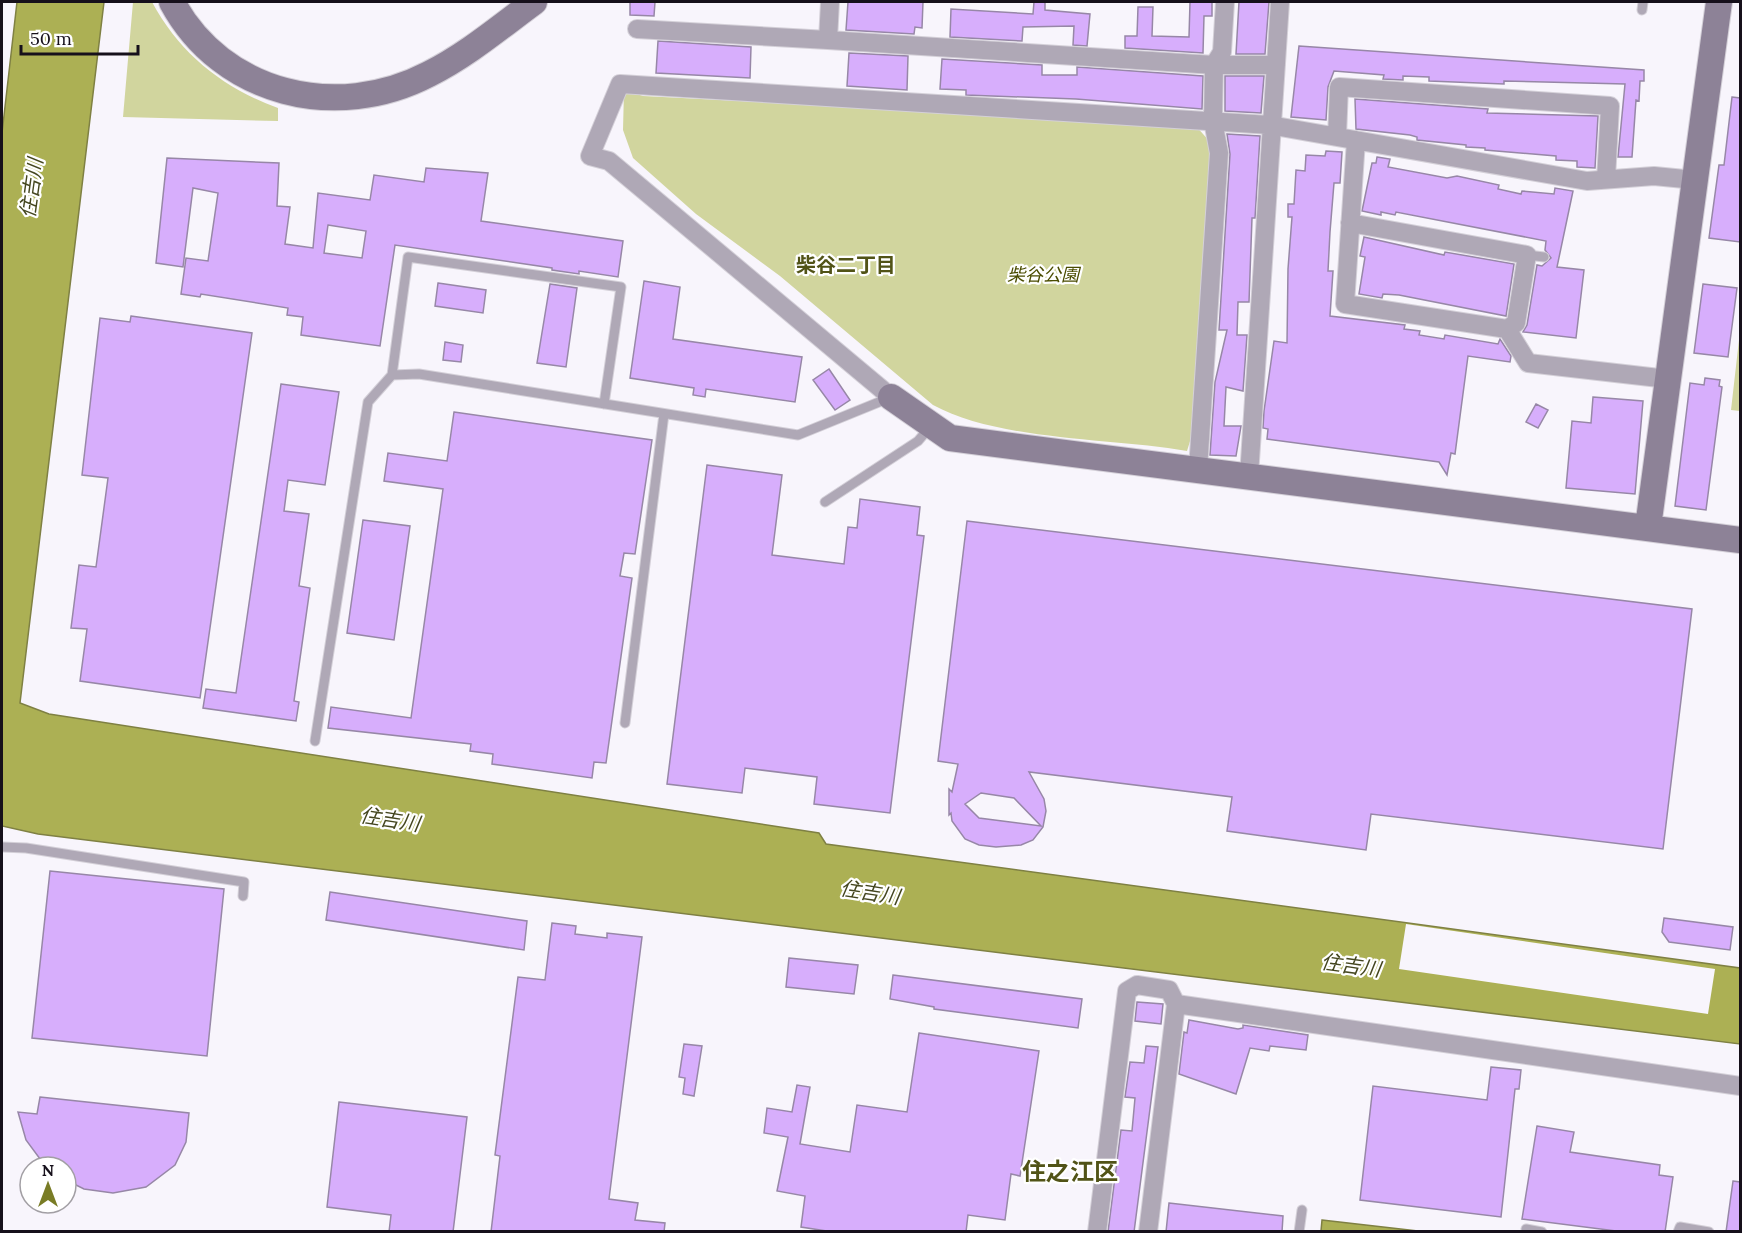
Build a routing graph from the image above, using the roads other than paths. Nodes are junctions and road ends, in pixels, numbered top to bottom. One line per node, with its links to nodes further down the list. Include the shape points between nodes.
1 (172, 2): 2 (street, via 197,37 226,63 271,88 308,97 349,98 380,93 424,77 468,51)
2 (534, 2)
3 (830, 2): 8 (street)
4 (1225, 2): 9 (street, via 1221,52)
5 (1280, 2): 10 (street)
6 (1719, 2): 16 (street)
7 (637, 29): 8 (street)
8 (828, 40): 9 (street)
9 (1214, 65): 10 (street); 11 (street)
10 (1276, 65): 12 (street)
11 (1213, 121): 12 (street); 21 (street, via 620,84 590,156 609,161); 25 (street, via 1219,153)
12 (1270, 125): 13 (street); 26 (street)
13 (1337, 137): 14 (street); 15 (street, via 1339,87 1610,106)
14 (1356, 140): 15 (street, via 1587,181); 17 (street)
15 (1606, 180): 16 (street, via 1654,176)
16 (1695, 180): 20 (street)
17 (1350, 223): 18 (street, via 1345,304); 18 (street, via 1535,256 1516,323)
18 (1507, 329): 20 (street, via 1528,363)
19 (392, 375): 22 (lane, via 419,374); 22 (lane, via 408,257 621,287); 31 (lane, via 369,402)
20 (1668, 379): 28 (street)
21 (891, 397): 23 (lane, via 798,435); 24 (street)
22 (604, 404): 23 (lane)
23 (664, 414): 30 (lane)
24 (932, 426): 25 (street, via 950,438); 27 (lane, via 918,441)
25 (1198, 469): 26 (street)
26 (1249, 476): 28 (street)
27 (825, 502)
28 (1648, 527): 29 (street)
29 (1740, 540)
30 (625, 723)
31 (315, 741)
32 (2, 847): 33 (lane, via 244,882)
33 (243, 896)
34 (1176, 1004): 35 (street); 38 (street, via 1169,990 1137,986 1127,991); 39 (street)
35 (1740, 1086)
36 (1302, 1210): 40 (lane)
37 (1526, 1229): 41 (lane)
38 (1097, 1232)
39 (1148, 1232)
40 (1299, 1232)
41 (1542, 1232)
42 (1678, 1232): 43 (lane, via 1680,1227)
43 (1709, 1232)

